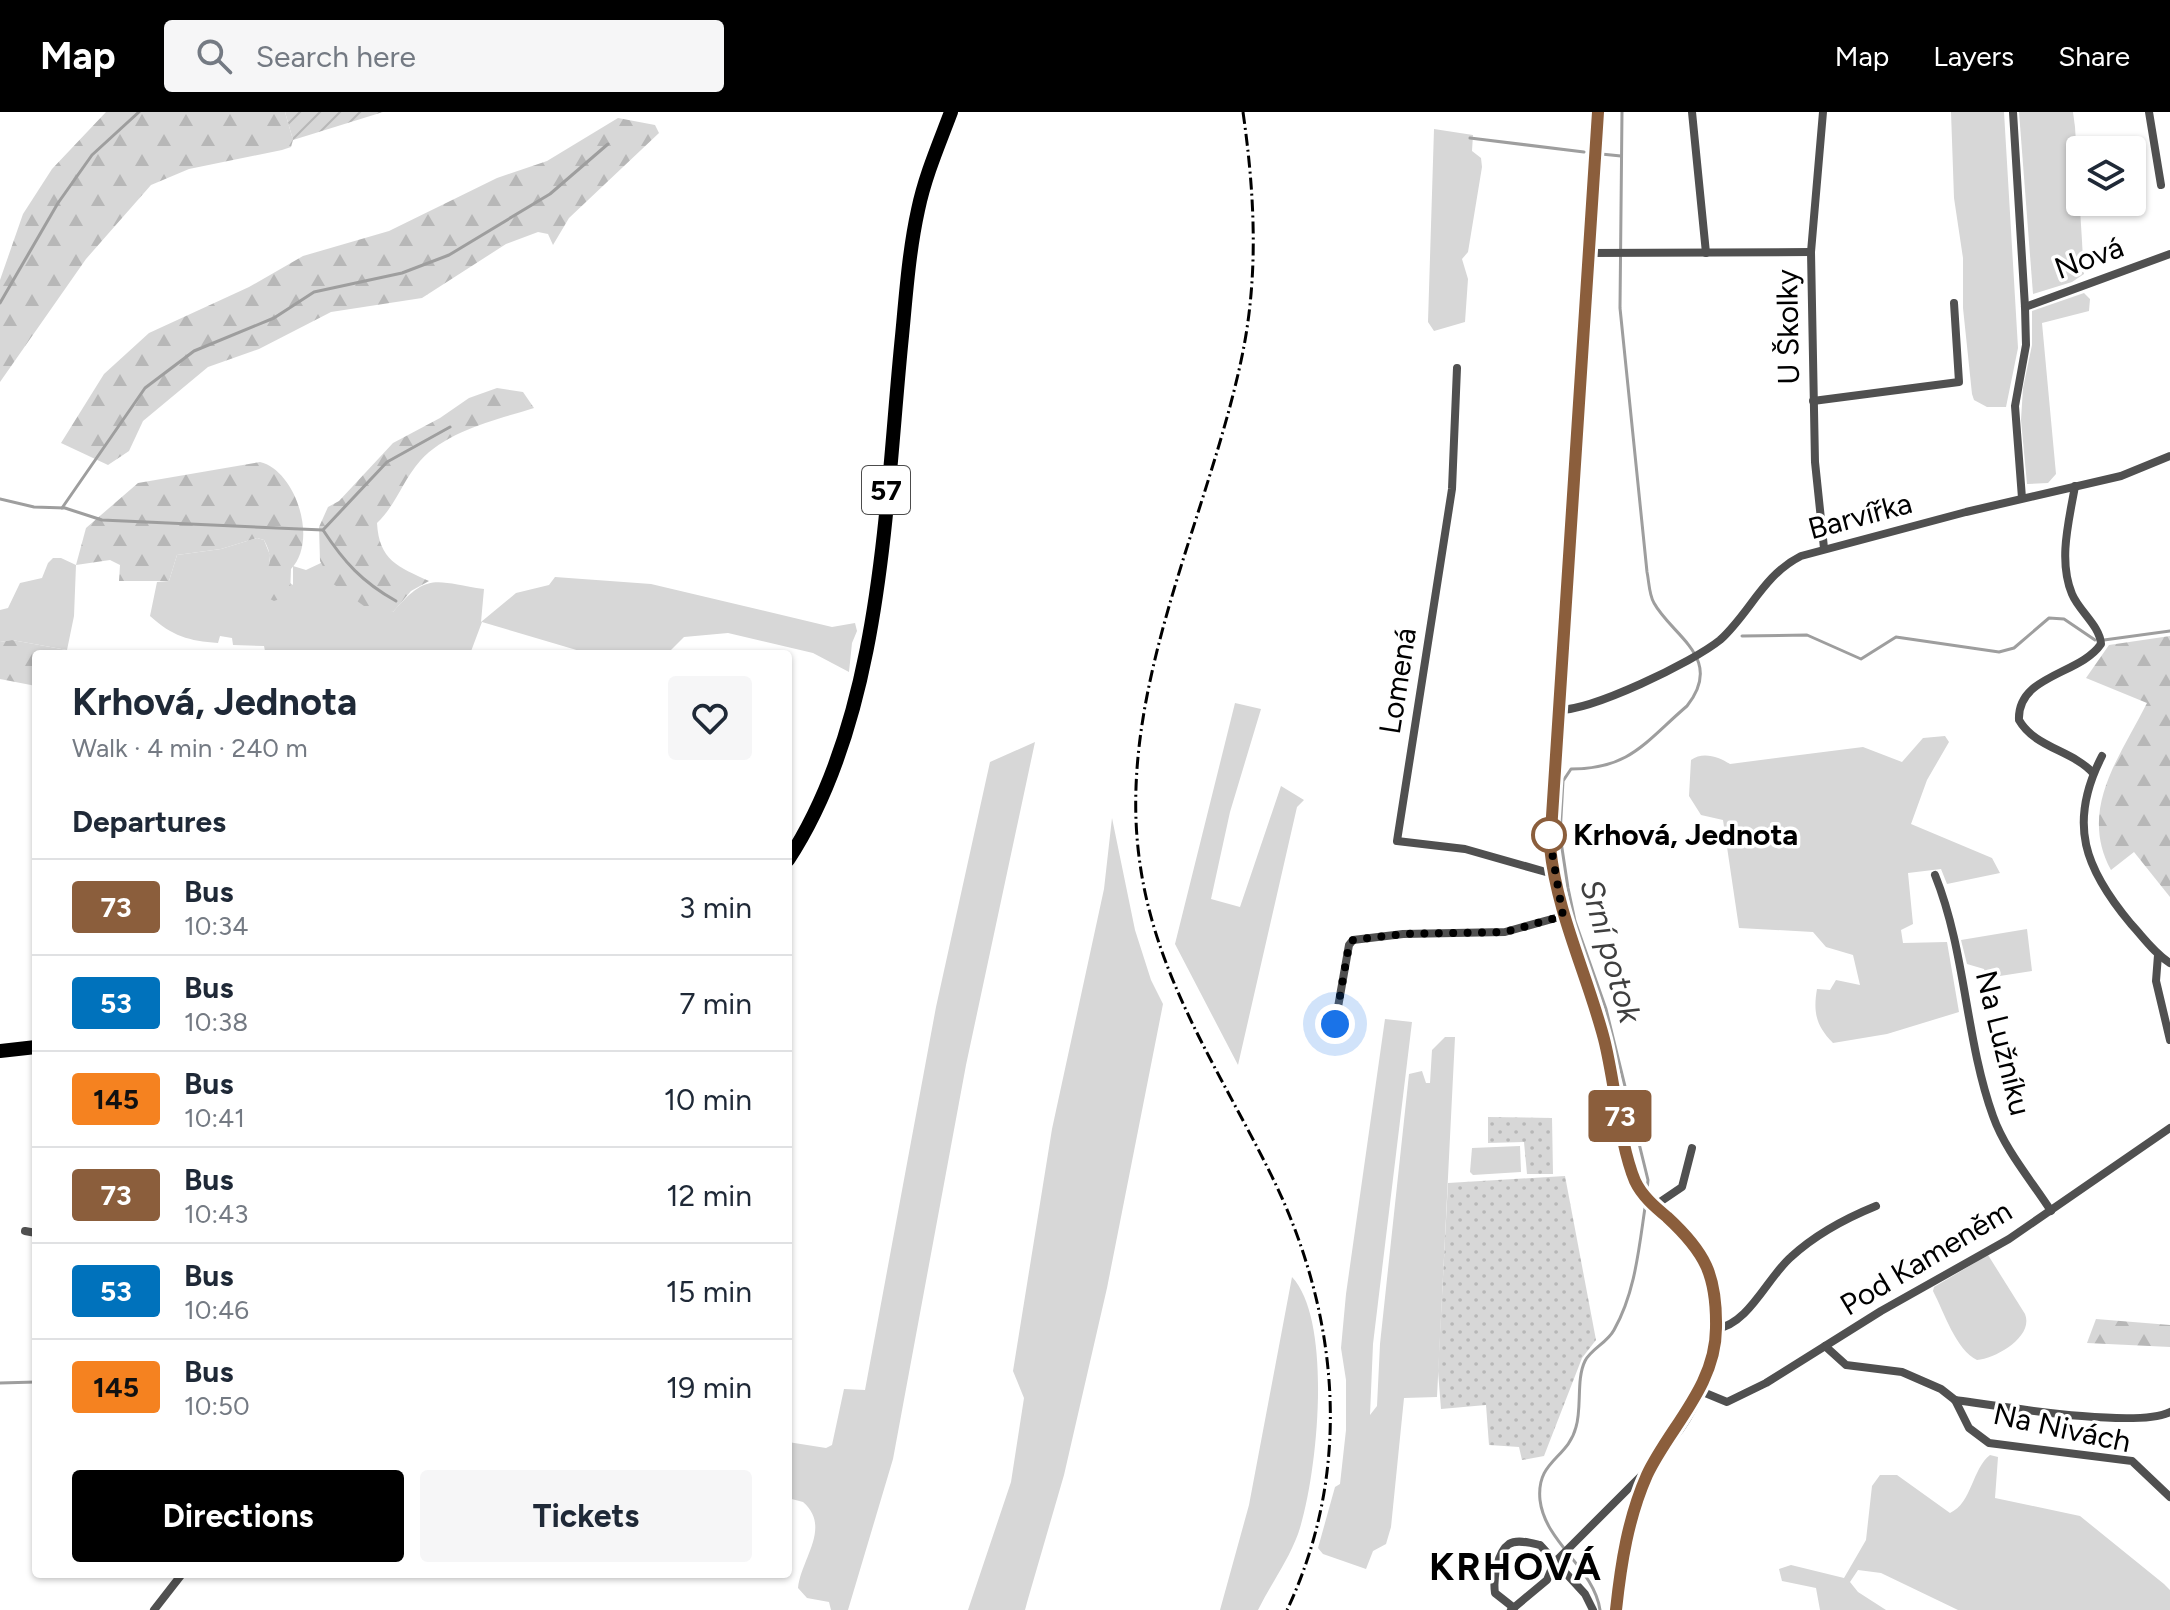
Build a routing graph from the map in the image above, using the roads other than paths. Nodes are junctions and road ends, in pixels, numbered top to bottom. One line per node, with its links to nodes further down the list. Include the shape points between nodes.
1 (951, 112): 23 (main road, 57, via 925,182 913,235 881,541 860,683 823,790)
2 (1598, 112): 9 (street)
3 (1692, 112): 10 (street)
4 (1823, 112): 8 (street, U Školky)
5 (2013, 112): 13 (street)
6 (2149, 112): 7 (street)
7 (2161, 185)
8 (1811, 252): 10 (street); 15 (street, U Školky)
9 (1588, 253): 10 (street); 20 (street)
10 (1706, 253)
11 (2170, 254): 13 (street, Nová)
12 (1954, 303): 15 (street, U Školky, via 1959,382)
13 (2025, 307): 18 (street, via 2025,354 2015,406)
14 (1457, 368): 24 (street, Lomená, via 1452,489 1397,841 1465,849)
15 (1813, 401): 19 (street, U Školky)
16 (2170, 456): 17 (street, Barvířka, via 2121,476)
17 (2075, 486): 18 (street, Barvířka); 22 (street, via 2065,551 2068,576 2072,595 2101,644 2028,692 2018,714 2029,734)
18 (2022, 498): 19 (street, Barvířka)
19 (1824, 548): 20 (street, Barvířka, via 1785,564 1722,638 1696,656 1596,702)
20 (1556, 710): 24 (street, via 1549,828)
21 (2102, 756): 22 (street)
22 (2093, 773): 27 (street, via 2082,832 2089,860 2116,906)
23 (792, 852)
24 (1553, 874): 26 (street)
25 (1935, 875): 37 (street, Na Lužníku, via 1947,904 1981,1080 1994,1119)
26 (1563, 916): 29 (street, via 1505,932 1353,940); 35 (street, via 1599,1022 1632,1169)
27 (2158, 955): 28 (street); 30 (street, via 2156,981)
28 (2170, 963)
29 (1335, 1024)
30 (2170, 1040)
31 (32, 1047): 32 (main road)
32 (2, 1050)
33 (2170, 1128): 37 (street, Pod Kameněm)
34 (1692, 1148): 35 (street, via 1682,1187)
35 (1652, 1204): 40 (street, via 1703,1255 1712,1283)
36 (1876, 1206): 40 (street, via 1814,1237 1787,1260 1732,1325)
37 (2051, 1211): 41 (street, Pod Kameněm)
38 (25, 1231): 39 (street)
39 (32, 1232)
40 (1716, 1329): 42 (street)
41 (1825, 1346): 42 (street, Pod Kameněm, via 1731,1401); 43 (street, Na Nivách, via 1846,1365 1902,1372)
42 (1698, 1390): 45 (street)
43 (1955, 1400): 44 (street, via 2124,1418); 46 (street, Na Nivách, via 1969,1428 1989,1443 2132,1461)
44 (2170, 1412)
45 (1652, 1465): 47 (street); 52 (street, via 1624,1546)
46 (2170, 1497)
47 (1557, 1560): 49 (street, via 1547,1580); 49 (street, via 1540,1545 1508,1544 1494,1586); 51 (street)
48 (179, 1578): 50 (street)
49 (1512, 1609)
50 (154, 1610)
51 (1593, 1610)
52 (1616, 1610)

